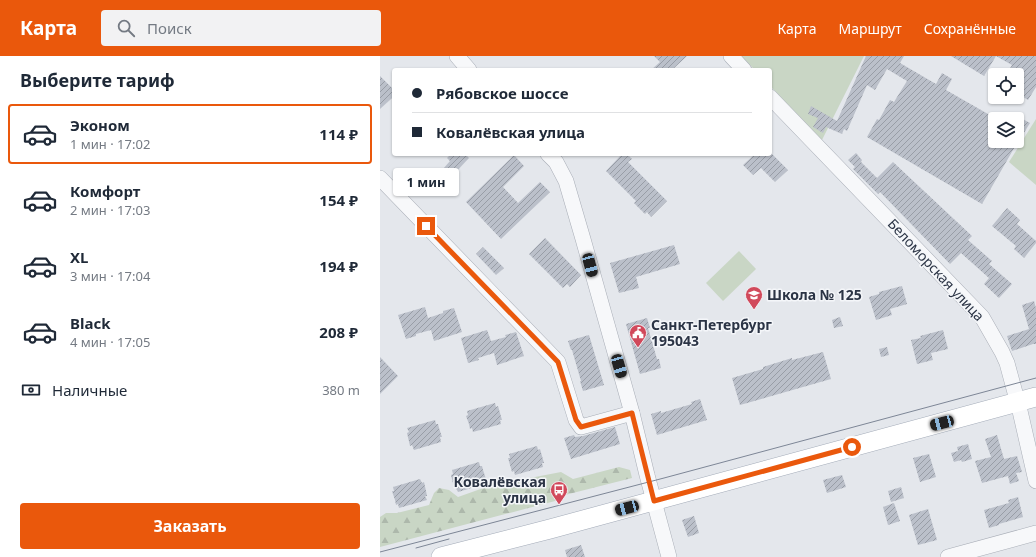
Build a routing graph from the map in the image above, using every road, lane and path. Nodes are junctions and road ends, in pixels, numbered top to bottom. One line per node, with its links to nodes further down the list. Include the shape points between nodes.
1 (457, 56): 3 (street)
2 (731, 56): 4 (street)
3 (467, 68)
4 (742, 68)
5 (772, 99): 9 (street, Беломорская улица, via 982,317 1007,363)
6 (550, 156): 10 (street, via 566,181)
7 (380, 178): 10 (street, via 558,362 576,420 581,427)
8 (1036, 396): 9 (main road)
9 (1018, 402): 11 (street, Беломорская улица); 12 (main road)
10 (632, 413): 12 (street)
11 (1036, 481)
12 (654, 501): 14 (main road); 15 (street)
13 (1036, 533): 16 (street)
14 (440, 557)
15 (668, 557)
16 (948, 557)

